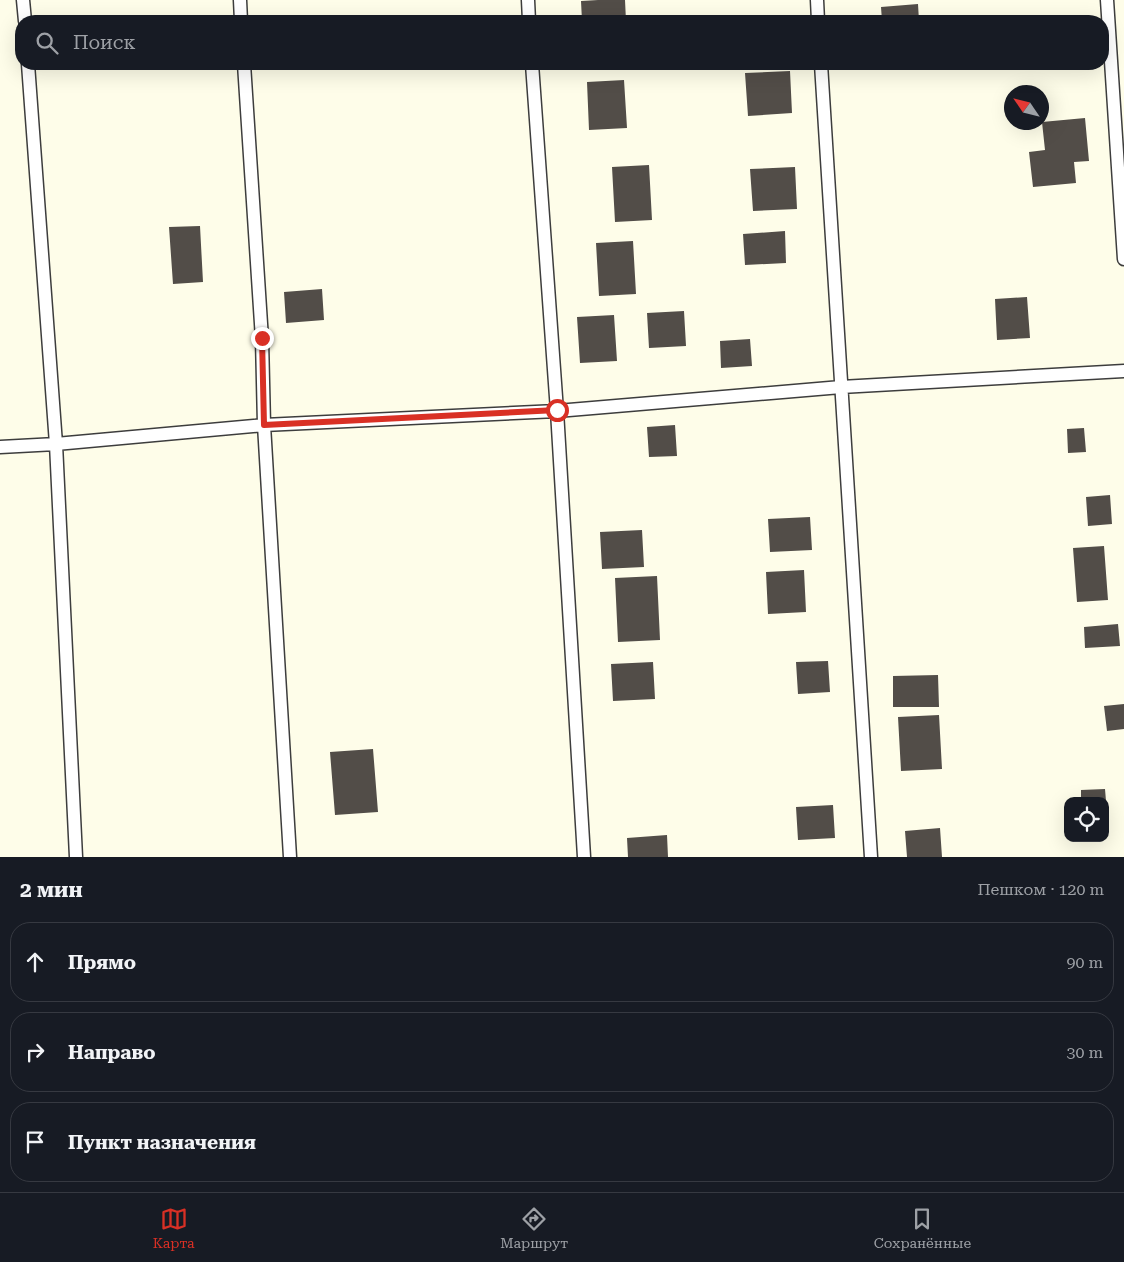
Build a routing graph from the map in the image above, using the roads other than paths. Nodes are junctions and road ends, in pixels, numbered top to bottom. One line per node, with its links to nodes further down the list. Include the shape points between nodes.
1 (23, 0): 6 (lane)
2 (240, 0): 7 (lane)
3 (528, 0): 8 (lane)
4 (817, 0): 9 (lane)
5 (1107, 0): 10 (lane)
6 (24, 15)
7 (241, 15)
8 (529, 15)
9 (818, 15)
10 (1108, 15)
11 (1109, 30): 16 (lane)
12 (28, 70): 21 (lane)
13 (244, 70): 20 (lane, via 262,338)
14 (532, 70): 19 (lane)
15 (821, 70): 18 (lane)
16 (1124, 259)
17 (1124, 371): 18 (lane)
18 (841, 387): 19 (lane); 26 (lane)
19 (557, 410): 20 (lane); 25 (lane)
20 (264, 425): 21 (lane); 24 (lane)
21 (56, 444): 22 (lane); 23 (lane)
22 (0, 447)
23 (76, 857)
24 (290, 857)
25 (584, 857)
26 (871, 857)

